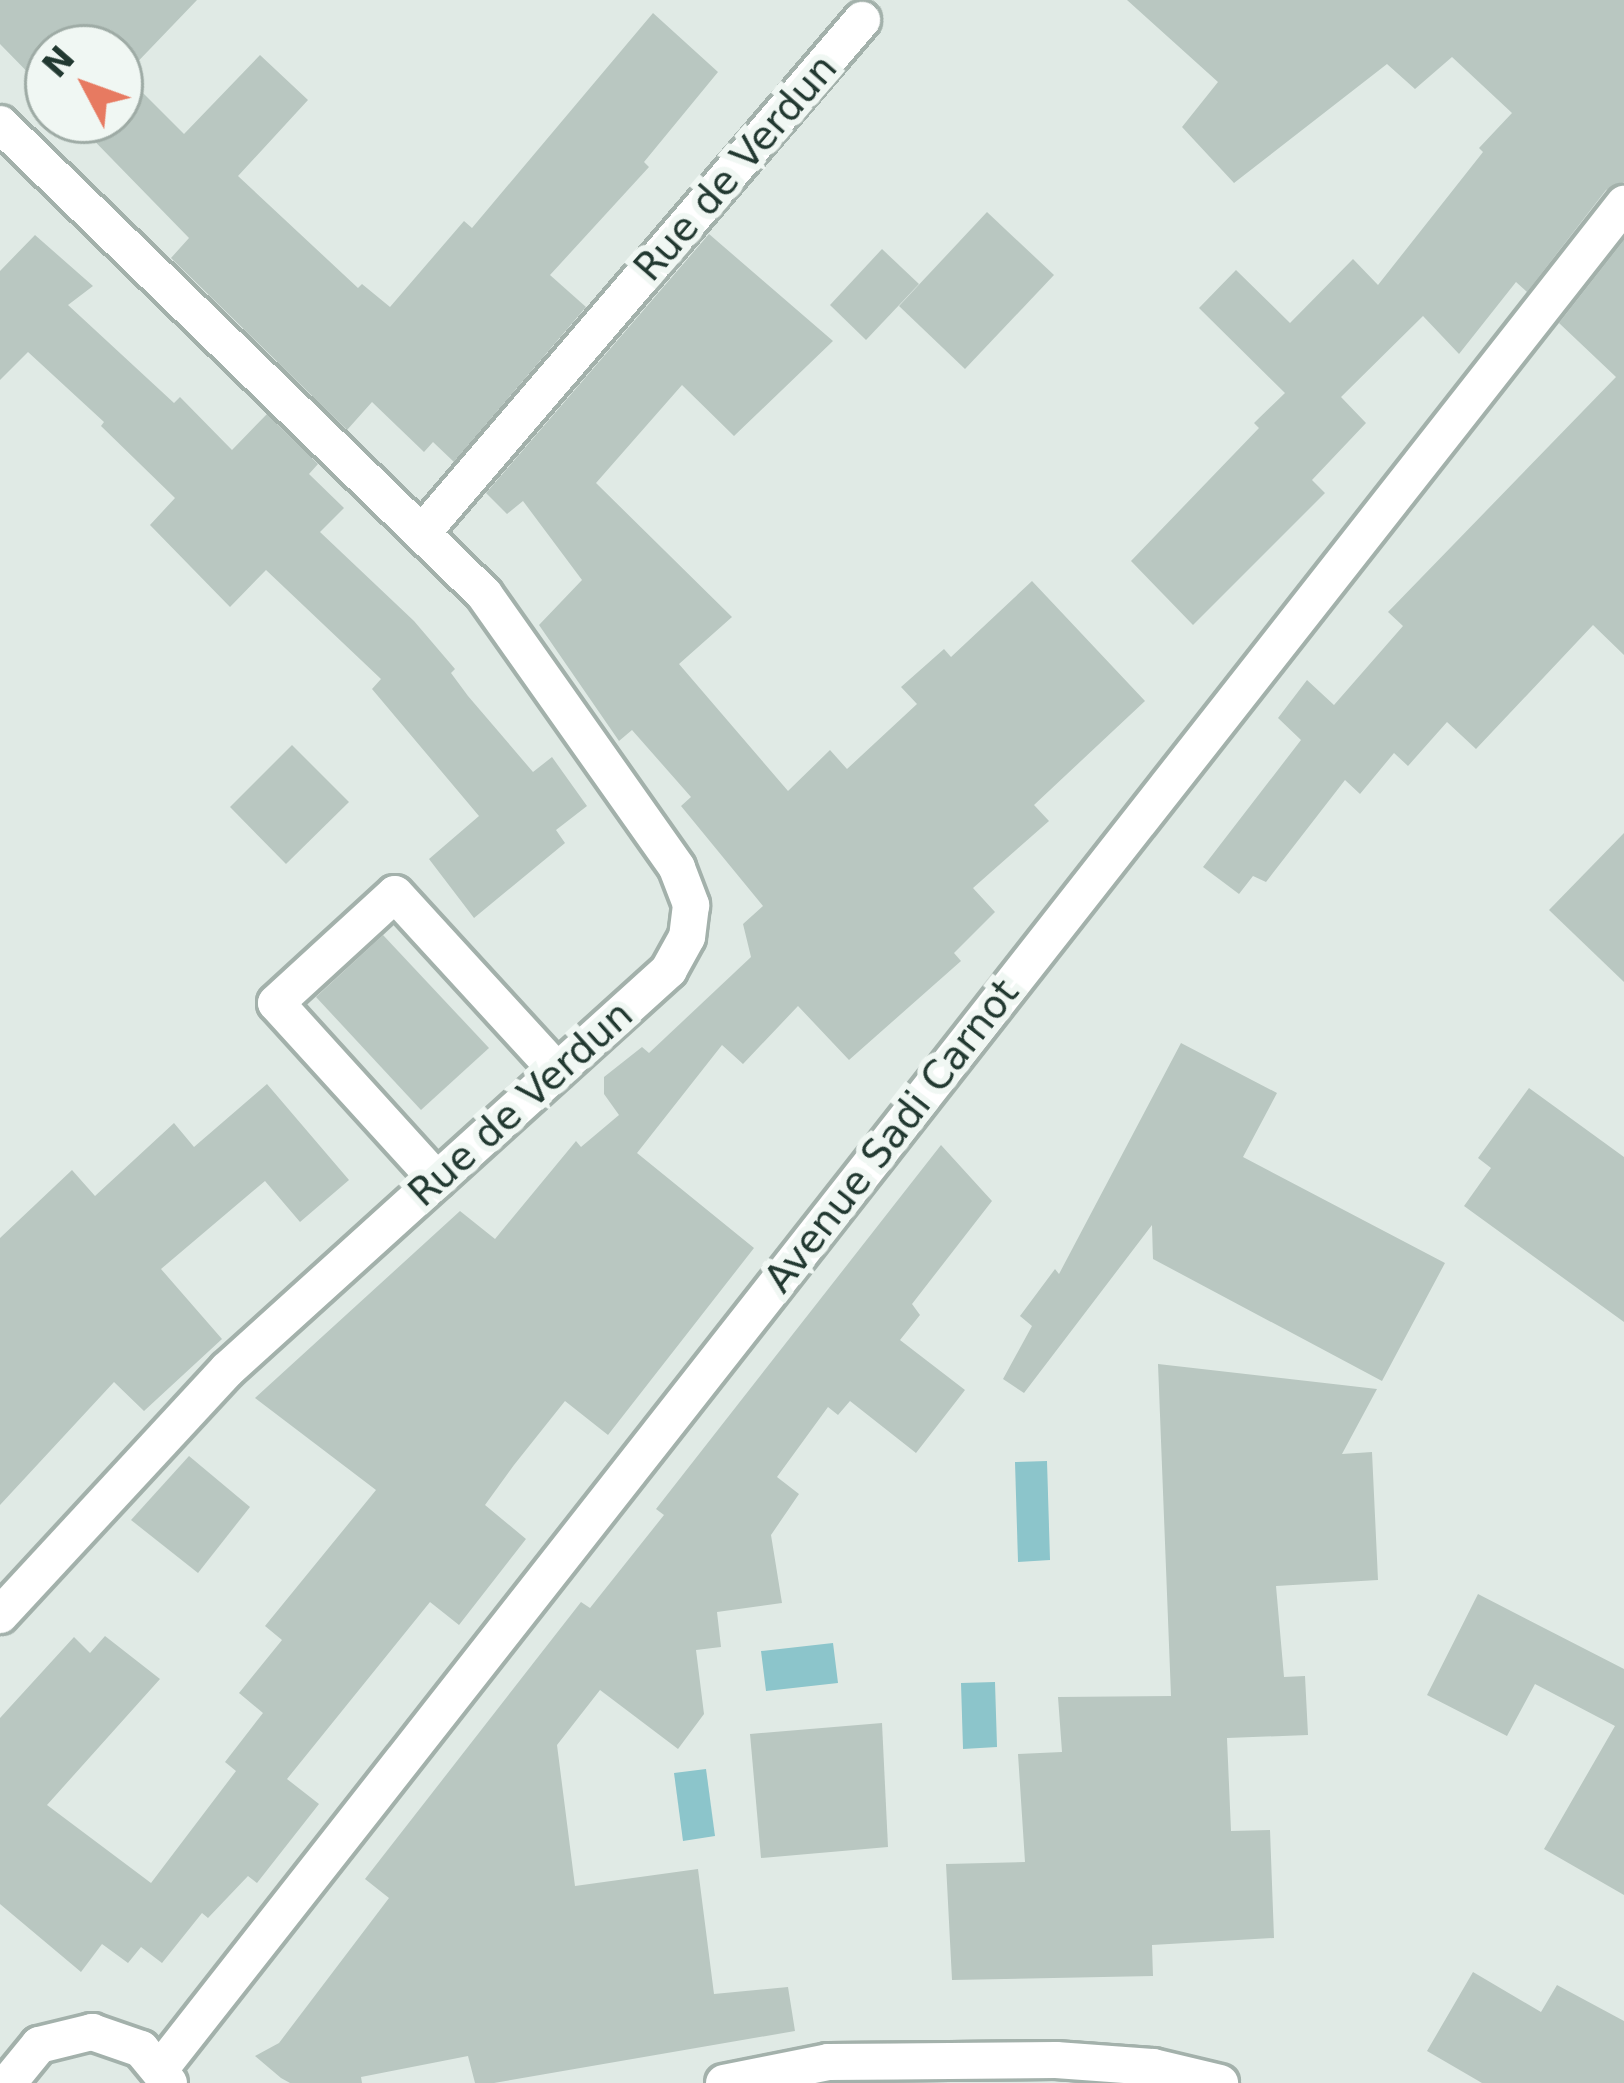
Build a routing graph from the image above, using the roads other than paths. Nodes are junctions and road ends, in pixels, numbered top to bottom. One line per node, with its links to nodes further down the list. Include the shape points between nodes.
1 (862, 20): 4 (street, Rue de Verdun)
2 (0, 124): 4 (street, Rue de Verdun)
3 (1624, 205): 9 (street, Avenue Sadi Carnot)
4 (422, 533): 5 (street, Rue de Verdun, via 484,594 584,732 677,868 691,905 687,937 669,970)
5 (557, 1071): 6 (street, Rue de Verdun); 6 (street, via 395,894 276,1003)
6 (437, 1180): 7 (street, Rue de Verdun, via 227,1370)
7 (0, 1615)
8 (9, 2069): 9 (street, via 65,2034 92,2032 118,2036)
9 (165, 2076)
10 (724, 2083): 11 (street, via 828,2062 1056,2060 1153,2067)
11 (1220, 2083)

